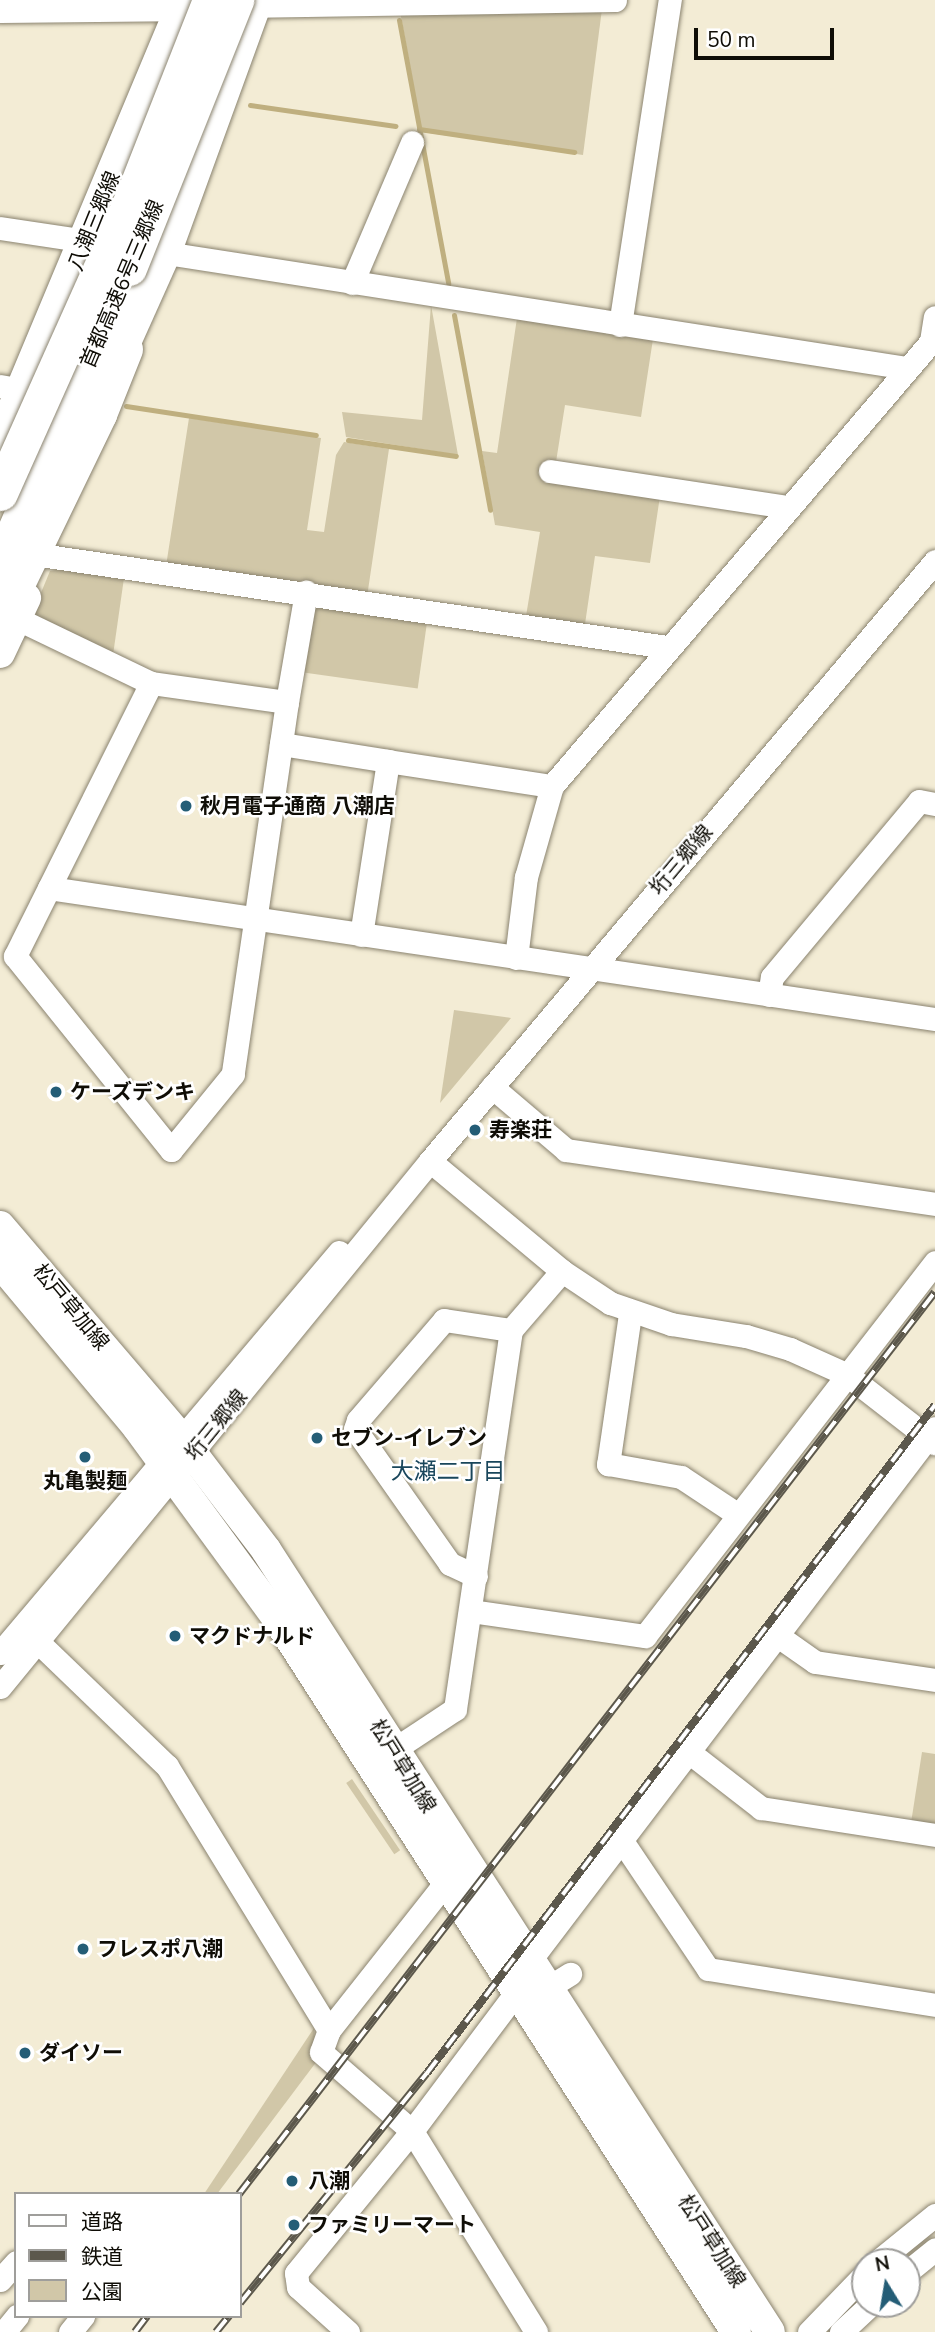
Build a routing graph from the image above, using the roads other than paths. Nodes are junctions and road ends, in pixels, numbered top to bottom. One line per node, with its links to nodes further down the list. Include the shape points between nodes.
1 (615, 0): 4 (street)
2 (670, 0): 14 (street)
3 (250, 2): 4 (street); 5 (street); 11 (main road); 26 (highway, 首都高速6号三郷線, bridge, via 156,203)
4 (464, 2)
5 (191, 3): 6 (street); 10 (main road, 八潮三郷線); 17 (highway, 首都高速6号三郷線, bridge)
6 (29, 5): 7 (street)
7 (0, 11)
8 (412, 142): 12 (street)
9 (0, 228): 10 (street)
10 (86, 241): 19 (main road, 八潮三郷線)
11 (166, 253): 12 (street); 16 (main road)
12 (352, 283): 14 (street)
13 (935, 317): 15 (street)
14 (620, 324): 18 (street)
15 (933, 339): 18 (street)
16 (125, 349): 25 (main road, via 116,401); 28 (main road); 30 (highway)
17 (62, 360): 21 (highway, bridge, via 17,425); 23 (highway, 首都高速6号三郷線, bridge)
18 (907, 368): 24 (street)
19 (11, 388): 20 (main road, 八潮三郷線)
20 (0, 439)
21 (0, 460)
22 (550, 471): 24 (street)
23 (0, 493)
24 (788, 507): 31 (street)
25 (47, 556): 29 (street); 30 (main road)
26 (0, 565)
27 (931, 575): 43 (street, 垳三郷線)
28 (0, 592)
29 (306, 592): 31 (street); 34 (street)
30 (8, 619): 32 (main road); 33 (street)
31 (667, 647): 37 (street)
32 (0, 653)
33 (151, 683): 34 (street); 39 (street)
34 (287, 702): 35 (street)
35 (281, 744): 36 (street); 40 (street)
36 (388, 761): 37 (street); 41 (street)
37 (552, 786): 42 (street, via 526,877)
38 (935, 804): 44 (street, via 919,801 772,977)
39 (49, 888): 40 (street); 40 (street, via 15,956 172,1150 233,1074)
40 (255, 919): 41 (street)
41 (361, 935): 42 (street)
42 (516, 958): 43 (street)
43 (589, 970): 44 (street, via 624,970); 46 (street, 垳三郷線)
44 (769, 995): 45 (street)
45 (935, 1019)
46 (492, 1087): 47 (street, 垳三郷線); 48 (street, via 566,1150)
47 (430, 1161): 52 (street); 57 (street, 垳三郷線)
48 (935, 1204)
49 (0, 1226): 57 (main road, 松戸草加線)
50 (935, 1262): 55 (street)
51 (0, 1264): 58 (main road, 松戸草加線)
52 (562, 1271): 53 (street); 54 (street)
53 (630, 1314): 55 (street, via 765,1340); 59 (street, via 608,1464 681,1476)
54 (511, 1330): 60 (street); 60 (street, via 444,1320 355,1429 450,1564)
55 (846, 1374): 56 (street); 59 (street)
56 (932, 1436): 62 (street)
57 (187, 1445): 58 (street, 垳三郷線); 67 (main road, 松戸草加線, via 266,1550)
58 (167, 1468): 63 (street, 垳三郷線); 64 (street, 垳三郷線); 71 (main road, 松戸草加線)
59 (737, 1514): 61 (street, via 645,1636)
60 (476, 1576): 61 (street)
61 (471, 1611): 67 (street, via 455,1709)
62 (779, 1636): 65 (street, via 816,1662); 68 (street)
63 (38, 1642): 66 (street, 垳三郷線); 75 (street, via 167,1766)
64 (0, 1653)
65 (935, 1680)
66 (0, 1687)
67 (393, 1750): 71 (main road, 松戸草加線)
68 (690, 1753): 69 (street, via 761,1808); 70 (street)
69 (935, 1835)
70 (622, 1841): 72 (street, via 572,1917); 74 (street, via 708,1969)
71 (455, 1870): 72 (main road, 松戸草加線); 73 (main road, 松戸草加線); 75 (street)
72 (531, 1958): 92 (main road, 松戸草加線, via 559,1981)
73 (518, 1990): 76 (street); 91 (main road, 松戸草加線)
74 (935, 2005)
75 (329, 2030): 76 (street, via 321,2052)
76 (412, 2131): 89 (street, via 296,2273 298,2287); 90 (street)
77 (935, 2215): 78 (street)
78 (894, 2248)
79 (935, 2249): 80 (street)
80 (921, 2260)
81 (14, 2264): 82 (street)
82 (0, 2280)
83 (851, 2288): 93 (street)
84 (15, 2318): 87 (street)
85 (81, 2318): 88 (street)
86 (856, 2318): 94 (street)
87 (4, 2332)
88 (69, 2332)
89 (348, 2332)
90 (536, 2332)
91 (736, 2332)
92 (770, 2332)
93 (809, 2332)
94 (841, 2332)

